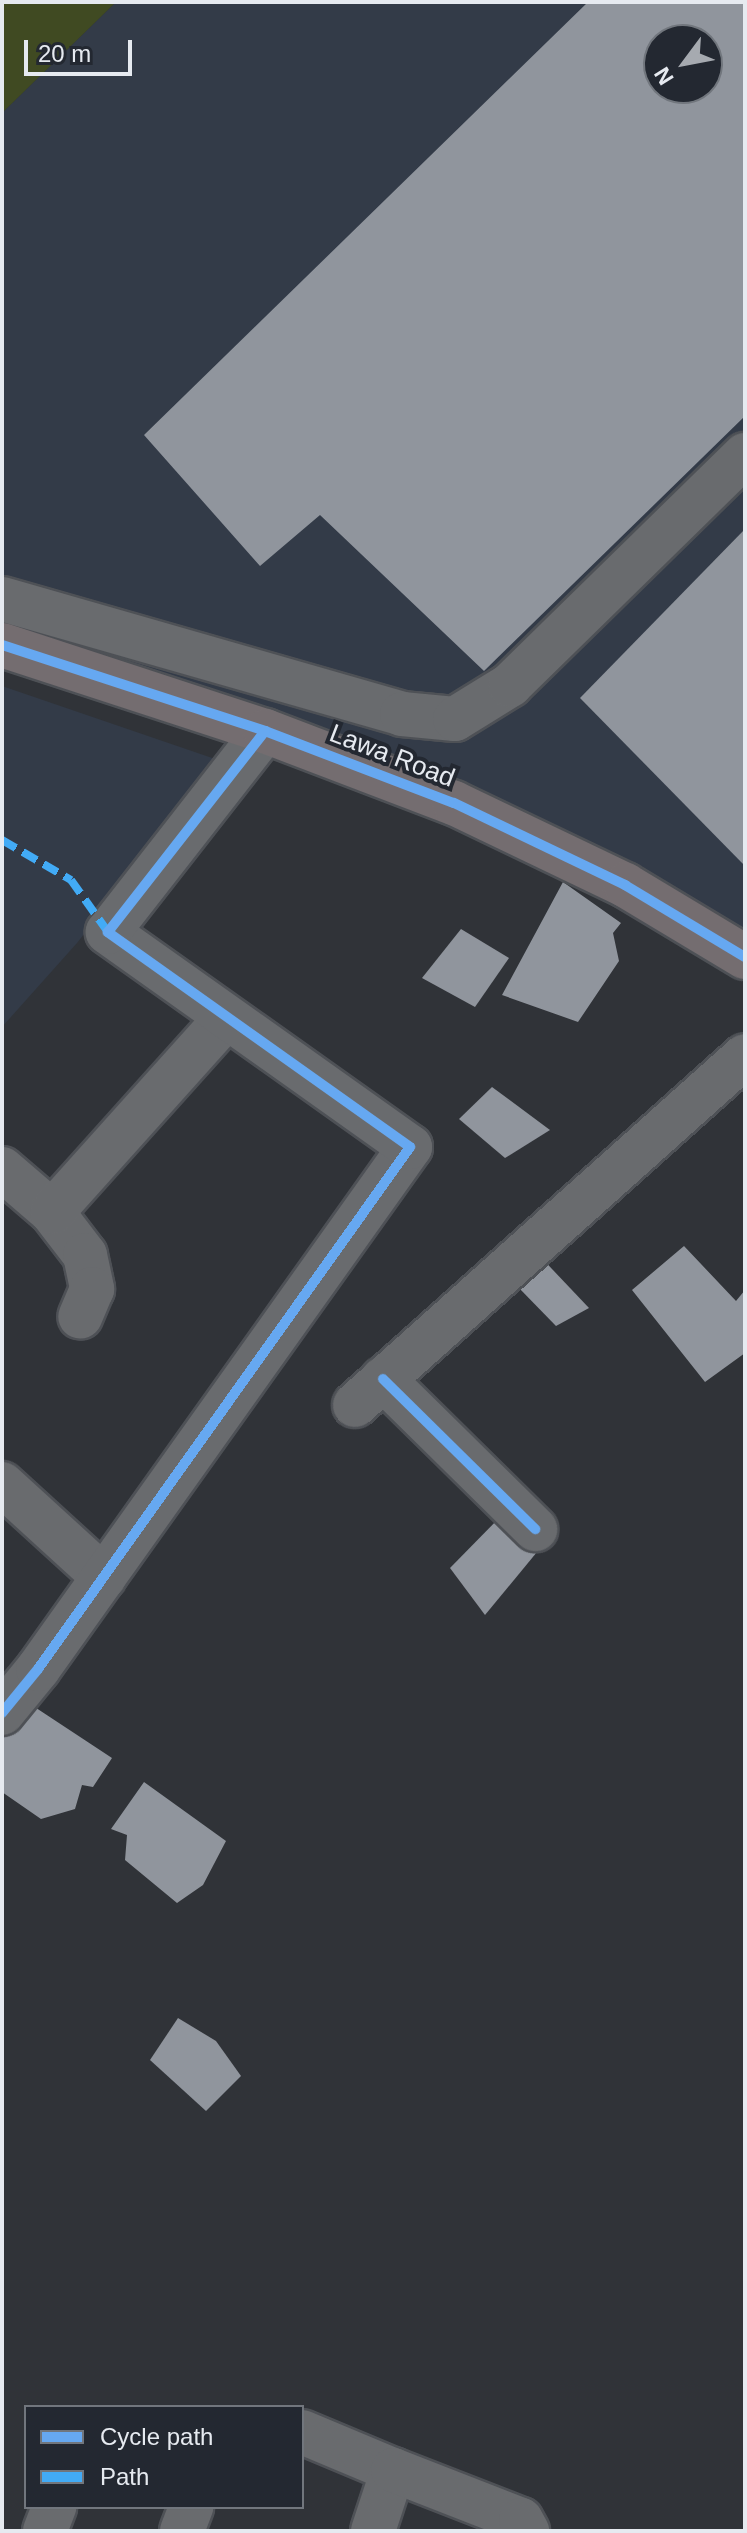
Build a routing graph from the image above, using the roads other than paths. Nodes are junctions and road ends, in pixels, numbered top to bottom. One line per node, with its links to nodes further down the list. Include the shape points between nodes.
1 (745, 455): 2 (street, via 510,685 455,719 402,714)
2 (2, 599)
3 (2, 645): 4 (main road, Lawa Road)
4 (265, 731): 5 (main road, Lawa Road, via 454,803 625,885); 6 (street, via 108,932)
5 (745, 957)
6 (226, 1018): 9 (street); 13 (street, via 410,1147)
7 (745, 1056): 12 (street, via 369,1392)
8 (2, 1169): 9 (street)
9 (52, 1212): 10 (street, via 85,1255 92,1289)
10 (80, 1317)
11 (2, 1484): 13 (street)
12 (535, 1529)
13 (104, 1577): 14 (street)
14 (8, 1694)
15 (304, 2433): 16 (street)
16 (393, 2470): 21 (street); 22 (street, via 521,2520)
17 (53, 2509): 19 (street)
18 (190, 2509): 20 (street)
19 (45, 2531)
20 (182, 2531)
21 (373, 2531)
22 (527, 2531)

